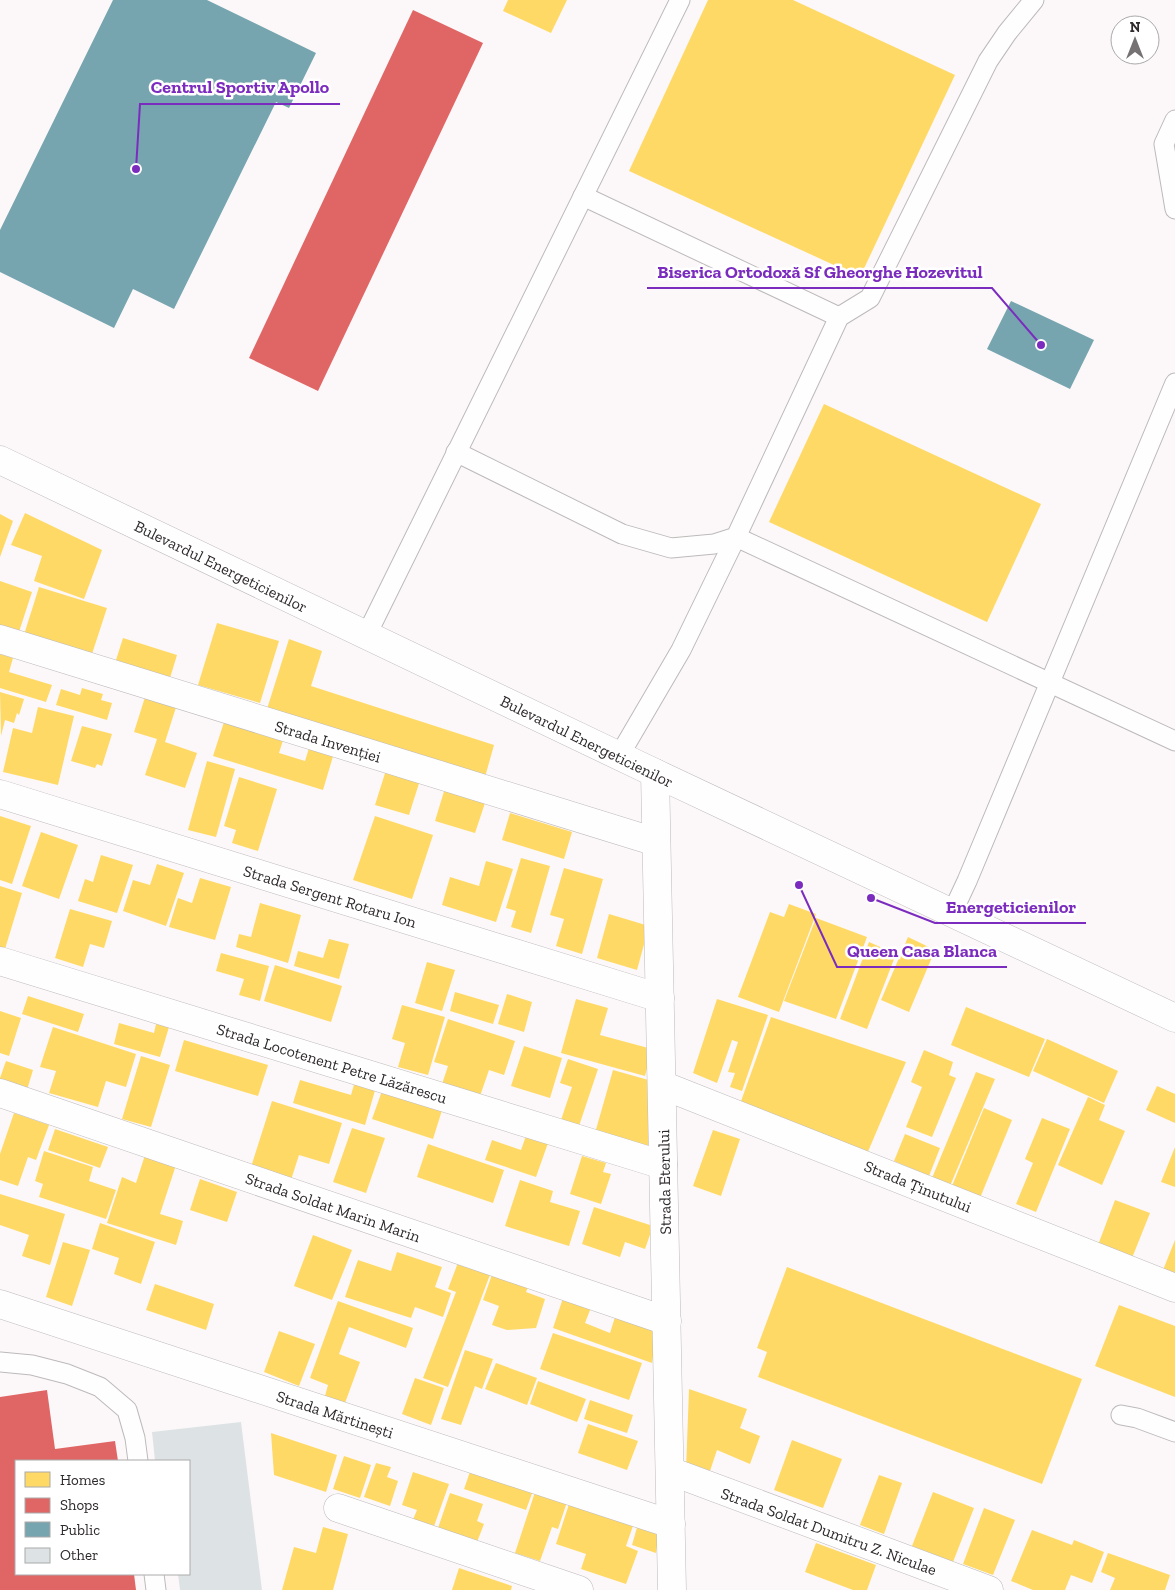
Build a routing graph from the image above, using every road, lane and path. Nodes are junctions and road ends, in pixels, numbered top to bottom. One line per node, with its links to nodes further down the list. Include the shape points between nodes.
1 (680, 0): 4 (lane)
2 (1034, 0): 6 (lane, via 988,61 870,298)
3 (1175, 120): 5 (lane, via 1164,144)
4 (583, 196): 6 (lane); 8 (lane)
5 (1175, 209)
6 (840, 318): 10 (lane)
7 (1175, 383): 13 (lane)
8 (456, 452): 10 (lane, via 622,534 671,548 714,544); 11 (lane)
9 (0, 460): 11 (street, Bulevardul Energeticienilor)
10 (736, 538): 13 (lane); 15 (lane, via 681,650)
11 (366, 636): 15 (street, Bulevardul Energeticienilor)
12 (0, 639): 18 (street, Strada Invenției)
13 (1049, 683): 14 (lane); 19 (lane)
14 (1175, 741)
15 (620, 756): 16 (street, Bulevardul Energeticienilor)
16 (655, 773): 18 (street, Strada Eterului); 19 (street, Bulevardul Energeticienilor)
17 (0, 794): 21 (street, Strada Sergent Rotaru Ion)
18 (656, 842): 21 (street, Strada Eterului)
19 (952, 913): 22 (street, Bulevardul Energeticienilor)
20 (0, 962): 25 (street, Strada Locotenent Petre Lăzărescu)
21 (660, 998): 23 (street, Strada Eterului)
22 (1175, 1018)
23 (662, 1085): 25 (street, Strada Eterului); 26 (street, Strada Ținutului)
24 (0, 1093): 28 (street, Strada Soldat Marin Marin)
25 (663, 1165): 28 (street, Strada Eterului)
26 (1175, 1288)
27 (0, 1304): 35 (street, Strada Mărtinești)
28 (667, 1320): 33 (street, Strada Eterului)
29 (0, 1362): 32 (lane, via 32,1365 100,1387 127,1410)
30 (1122, 1415): 31 (lane)
31 (1175, 1432)
32 (138, 1460)
33 (670, 1471): 35 (street, Strada Eterului); 40 (street, Strada Soldat Dumitru Z. Niculae)
34 (338, 1508): 38 (street)
35 (671, 1524): 39 (street, Strada Eterului)
36 (154, 1575): 37 (lane)
37 (156, 1590)
38 (579, 1590)
39 (672, 1590)
40 (988, 1590)

